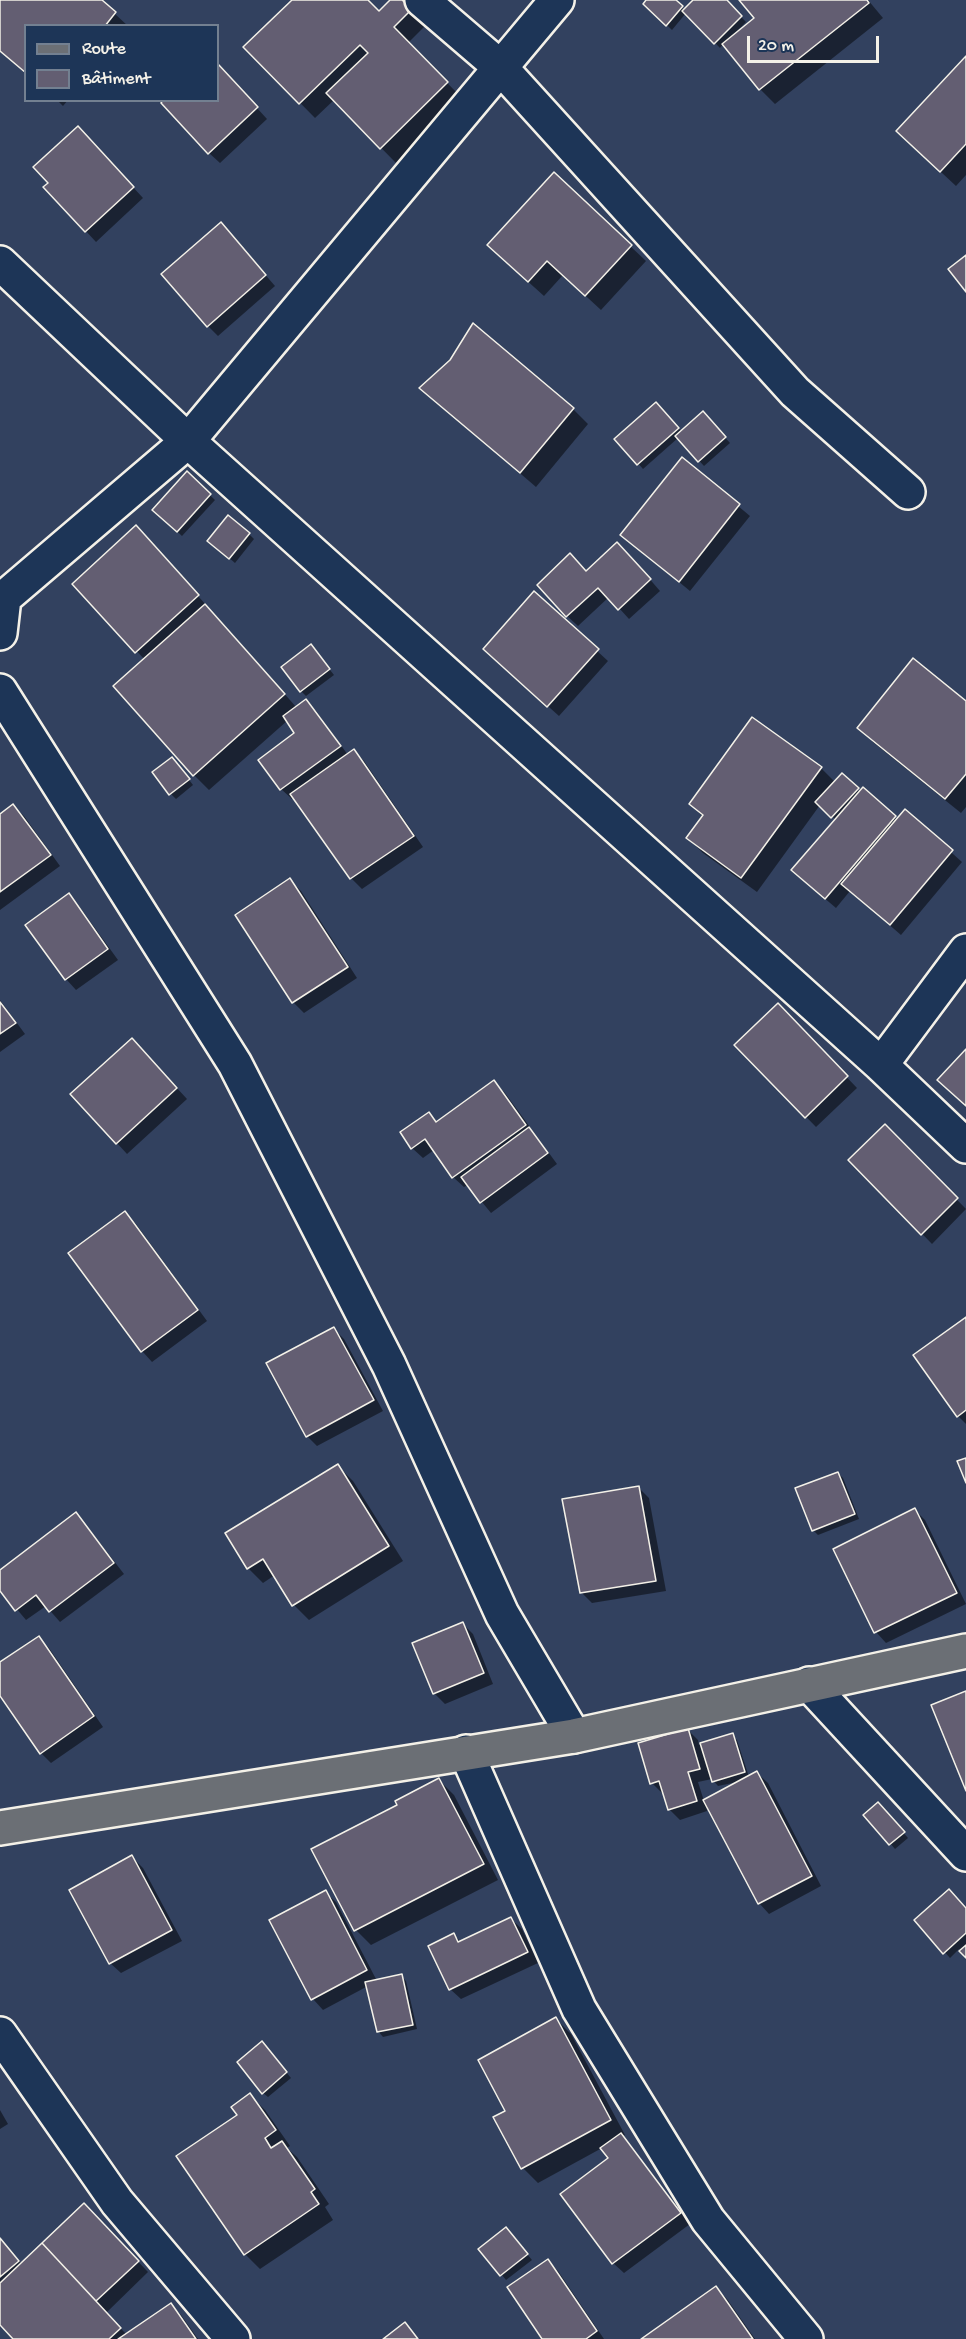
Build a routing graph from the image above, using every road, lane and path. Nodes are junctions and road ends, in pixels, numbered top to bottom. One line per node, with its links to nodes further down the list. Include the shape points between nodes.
1 (422, 0): 3 (street)
2 (557, 0): 3 (street)
3 (500, 67): 5 (street); 6 (street, via 795,393)
4 (0, 263): 5 (street)
5 (188, 441): 7 (street); 11 (street)
6 (908, 492)
7 (2, 598): 8 (street)
8 (0, 633)
9 (0, 691): 15 (street, via 235,1064 389,1365 502,1614)
10 (966, 951): 11 (street)
11 (881, 1065): 12 (street)
12 (966, 1146)
13 (966, 1651): 14 (main road)
14 (809, 1684): 15 (main road); 18 (street)
15 (574, 1736): 16 (main road)
16 (466, 1752): 17 (main road); 21 (street, via 579,2009 708,2220)
17 (0, 1828)
18 (966, 1854)
19 (0, 2034): 20 (street, via 117,2202)
20 (233, 2339)
21 (806, 2339)

